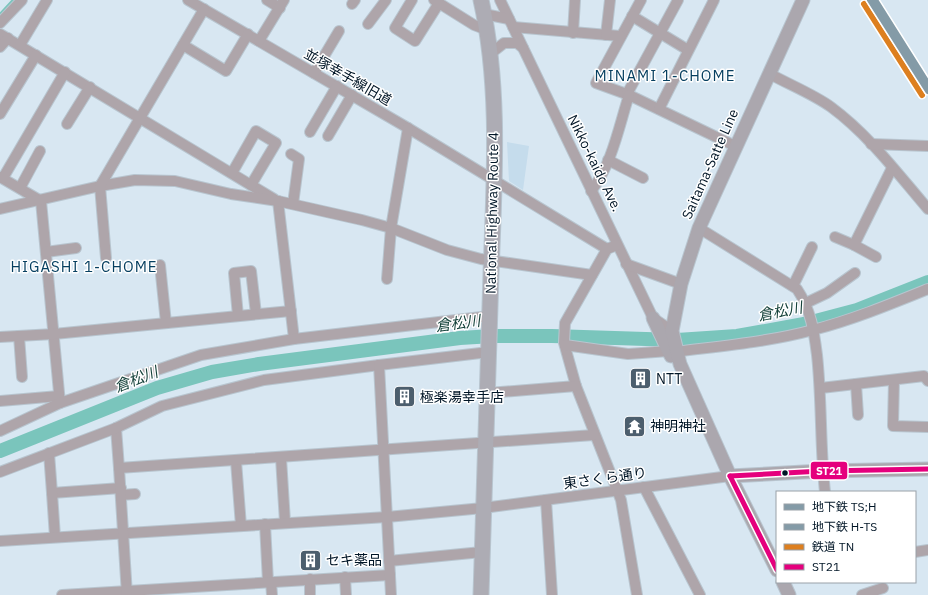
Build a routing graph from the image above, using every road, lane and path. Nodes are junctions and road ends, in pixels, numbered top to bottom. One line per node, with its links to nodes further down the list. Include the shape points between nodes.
1 (22, 0): 19 (street)
2 (47, 0): 31 (street)
3 (188, 0): 17 (street, 並塚幸手線旧道)
4 (267, 0): 15 (street)
5 (386, 0): 21 (street)
6 (412, 0): 14 (street, via 395,28 414,41)
7 (500, 0): 20 (street, Nikko-kaido Ave.)
8 (575, 0): 24 (street)
9 (610, 0): 27 (street)
10 (641, 0): 18 (street)
11 (678, 0): 25 (street)
12 (714, 0): 35 (street)
13 (803, 0): 40 (main road, Saitama-Satte Line)
14 (436, 1): 22 (street, via 474,25)
15 (282, 4): 30 (street)
16 (482, 7): 20 (street); 22 (highway, National Highway Route 4)
17 (204, 9): 26 (street, 並塚幸手線旧道); 32 (street)
18 (632, 16): 25 (street); 29 (street)
19 (0, 23)
20 (511, 23): 24 (street); 34 (street, Nikko-kaido Ave.)
21 (368, 24)
22 (487, 30): 36 (highway, National Highway Route 4)
23 (339, 31): 39 (street)
24 (573, 33): 27 (street)
25 (661, 33): 35 (street); 44 (street)
26 (248, 34): 30 (street, 並塚幸手線旧道); 32 (street, via 226,71)
27 (606, 35): 29 (street)
28 (4, 36): 31 (street); 33 (street)
29 (620, 36): 44 (street, via 596,83)
30 (259, 41): 39 (street, 並塚幸手線旧道)
31 (20, 45): 37 (street)
32 (183, 45): 47 (street)
33 (0, 47)
34 (523, 48): 36 (street, via 518,44 504,43); 66 (street, Nikko-kaido Ave.)
35 (688, 50): 45 (street)
36 (490, 54): 61 (highway, National Highway Route 4)
37 (36, 55): 38 (street); 46 (street)
38 (65, 72): 42 (street); 60 (street)
39 (314, 73): 41 (street, 並塚幸手線旧道)
40 (770, 74): 52 (street, via 830,107); 53 (main road, Saitama-Satte Line)
41 (337, 86): 43 (street, 並塚幸手線旧道); 50 (street)
42 (90, 87): 47 (street); 48 (street)
43 (352, 95): 49 (street, 並塚幸手線旧道); 51 (street)
44 (628, 95): 45 (street); 57 (street)
45 (658, 109): 53 (street)
46 (0, 114)
47 (141, 118): 59 (street); 64 (street)
48 (67, 124)
49 (408, 128): 61 (street, 並塚幸手線旧道); 72 (street)
50 (310, 132)
51 (328, 136)
52 (871, 144): 54 (street); 58 (street)
53 (735, 146): 73 (main road, Saitama-Satte Line)
54 (928, 146)
55 (40, 151): 65 (street)
56 (291, 154): 69 (street, via 299,159)
57 (608, 160): 62 (street); 66 (street)
58 (892, 168): 71 (street); 75 (street)
59 (232, 173): 63 (street); 63 (street, via 256,131 263,135 276,143)
60 (1, 178): 65 (street)
61 (494, 178): 76 (street, 並塚幸手線旧道); 82 (highway, National Highway Route 4)
62 (643, 178)
63 (252, 185): 68 (street)
64 (100, 186): 67 (street); 68 (street, via 135,180 175,181 231,194); 81 (street)
65 (20, 188): 67 (street)
66 (591, 190): 76 (street, Nikko-kaido Ave.)
67 (41, 201): 70 (street); 79 (street)
68 (278, 201): 69 (street); 92 (street)
69 (293, 204): 72 (street)
70 (0, 209)
71 (928, 209)
72 (391, 228): 82 (street, via 447,250); 87 (street)
73 (699, 228): 88 (main road, Saitama-Satte Line); 89 (street)
74 (835, 237): 75 (street)
75 (854, 245): 80 (street)
76 (612, 247): 83 (street, Nikko-kaido Ave.); 86 (street)
77 (812, 247): 89 (street)
78 (76, 248): 79 (street)
79 (46, 252): 99 (street)
80 (876, 257)
81 (106, 258)
82 (491, 261): 86 (street); 96 (highway, National Highway Route 4)
83 (626, 264): 88 (street); 95 (street, Nikko-kaido Ave.)
84 (160, 266): 97 (street)
85 (855, 273): 91 (street, via 827,293)
86 (592, 275): 104 (street, via 565,323)
87 (387, 279)
88 (681, 284): 103 (main road, Saitama-Satte Line)
89 (793, 286): 91 (street, via 798,289)
90 (928, 289): 98 (street, via 880,308)
91 (806, 303): 98 (street)
92 (291, 311): 93 (street); 102 (street)
93 (256, 314): 94 (street); 94 (street, via 251,271 234,273)
94 (238, 316): 97 (street)
95 (653, 318): 103 (main road)
96 (489, 322): 102 (street); 105 (highway, National Highway Route 4)
97 (166, 323): 99 (street)
98 (813, 328): 103 (street, via 775,338); 112 (street)
99 (54, 334): 100 (street); 114 (street)
100 (19, 336): 101 (street); 107 (street)
101 (0, 337)
102 (294, 339): 114 (street, via 201,354)
103 (670, 343): 104 (street, via 628,354); 130 (main road)
104 (564, 344): 111 (street)
105 (489, 348): 106 (street); 113 (highway, National Highway Route 4)
106 (379, 365): 118 (street, via 257,382 162,406); 122 (street)
107 (22, 377)
108 (894, 380): 109 (street, via 924,376); 110 (street); 117 (street, via 893,426)
109 (928, 381)
110 (856, 384): 112 (street); 116 (street)
111 (576, 386): 113 (street); 120 (street)
112 (820, 388): 128 (street)
113 (488, 393): 121 (highway, National Highway Route 4)
114 (60, 400): 115 (street); 119 (street)
115 (0, 401)
116 (858, 415)
117 (928, 427)
118 (116, 428): 123 (street); 126 (street)
119 (0, 431)
120 (594, 435): 121 (street); 132 (street)
121 (486, 443): 122 (street); 138 (highway, National Highway Route 4)
122 (383, 449): 124 (street); 139 (street)
123 (49, 453): 129 (street); 135 (street)
124 (281, 458): 125 (street); 140 (street)
125 (236, 461): 126 (street); 142 (street)
126 (119, 468): 134 (street)
127 (928, 469): 128 (main road)
128 (822, 471): 130 (main road); 133 (street)
129 (0, 472)
130 (730, 476): 131 (street, 東さくら通り); 150 (main road)
131 (644, 487): 132 (street, 東さくら通り); 167 (street)
132 (618, 490): 137 (street, 東さくら通り); 166 (street)
133 (825, 491)
134 (121, 492): 135 (street); 136 (street); 143 (street)
135 (52, 493): 144 (street)
136 (135, 494)
137 (546, 500): 138 (street, 東さくら通り); 165 (street)
138 (484, 508): 139 (street, 東さくら通り); 147 (highway, National Highway Route 4)
139 (387, 516): 140 (street, 東さくら通り); 149 (street)
140 (285, 522): 141 (street, 東さくら通り)
141 (265, 524): 142 (street, 東さくら通り); 154 (street)
142 (241, 526): 143 (street, 東さくら通り)
143 (124, 533): 144 (street, 東さくら通り); 158 (street)
144 (55, 537): 145 (street, 東さくら通り)
145 (0, 540)
146 (928, 550): 148 (street)
147 (482, 552): 149 (street); 164 (highway, National Highway Route 4)
148 (916, 552)
149 (390, 561): 151 (street)
150 (776, 568)
151 (390, 574): 152 (street); 163 (street)
152 (346, 577): 153 (street); 162 (street)
153 (310, 580): 154 (street); 161 (street)
154 (269, 582): 157 (street); 160 (street)
155 (783, 583): 168 (main road)
156 (884, 588): 169 (street)
157 (198, 591): 158 (street)
158 (127, 593): 159 (street)
159 (62, 595)
160 (272, 595)
161 (310, 595)
162 (346, 595)
163 (391, 595)
164 (481, 595)
165 (552, 595)
166 (637, 595)
167 (700, 595)
168 (789, 595)
169 (862, 595)

